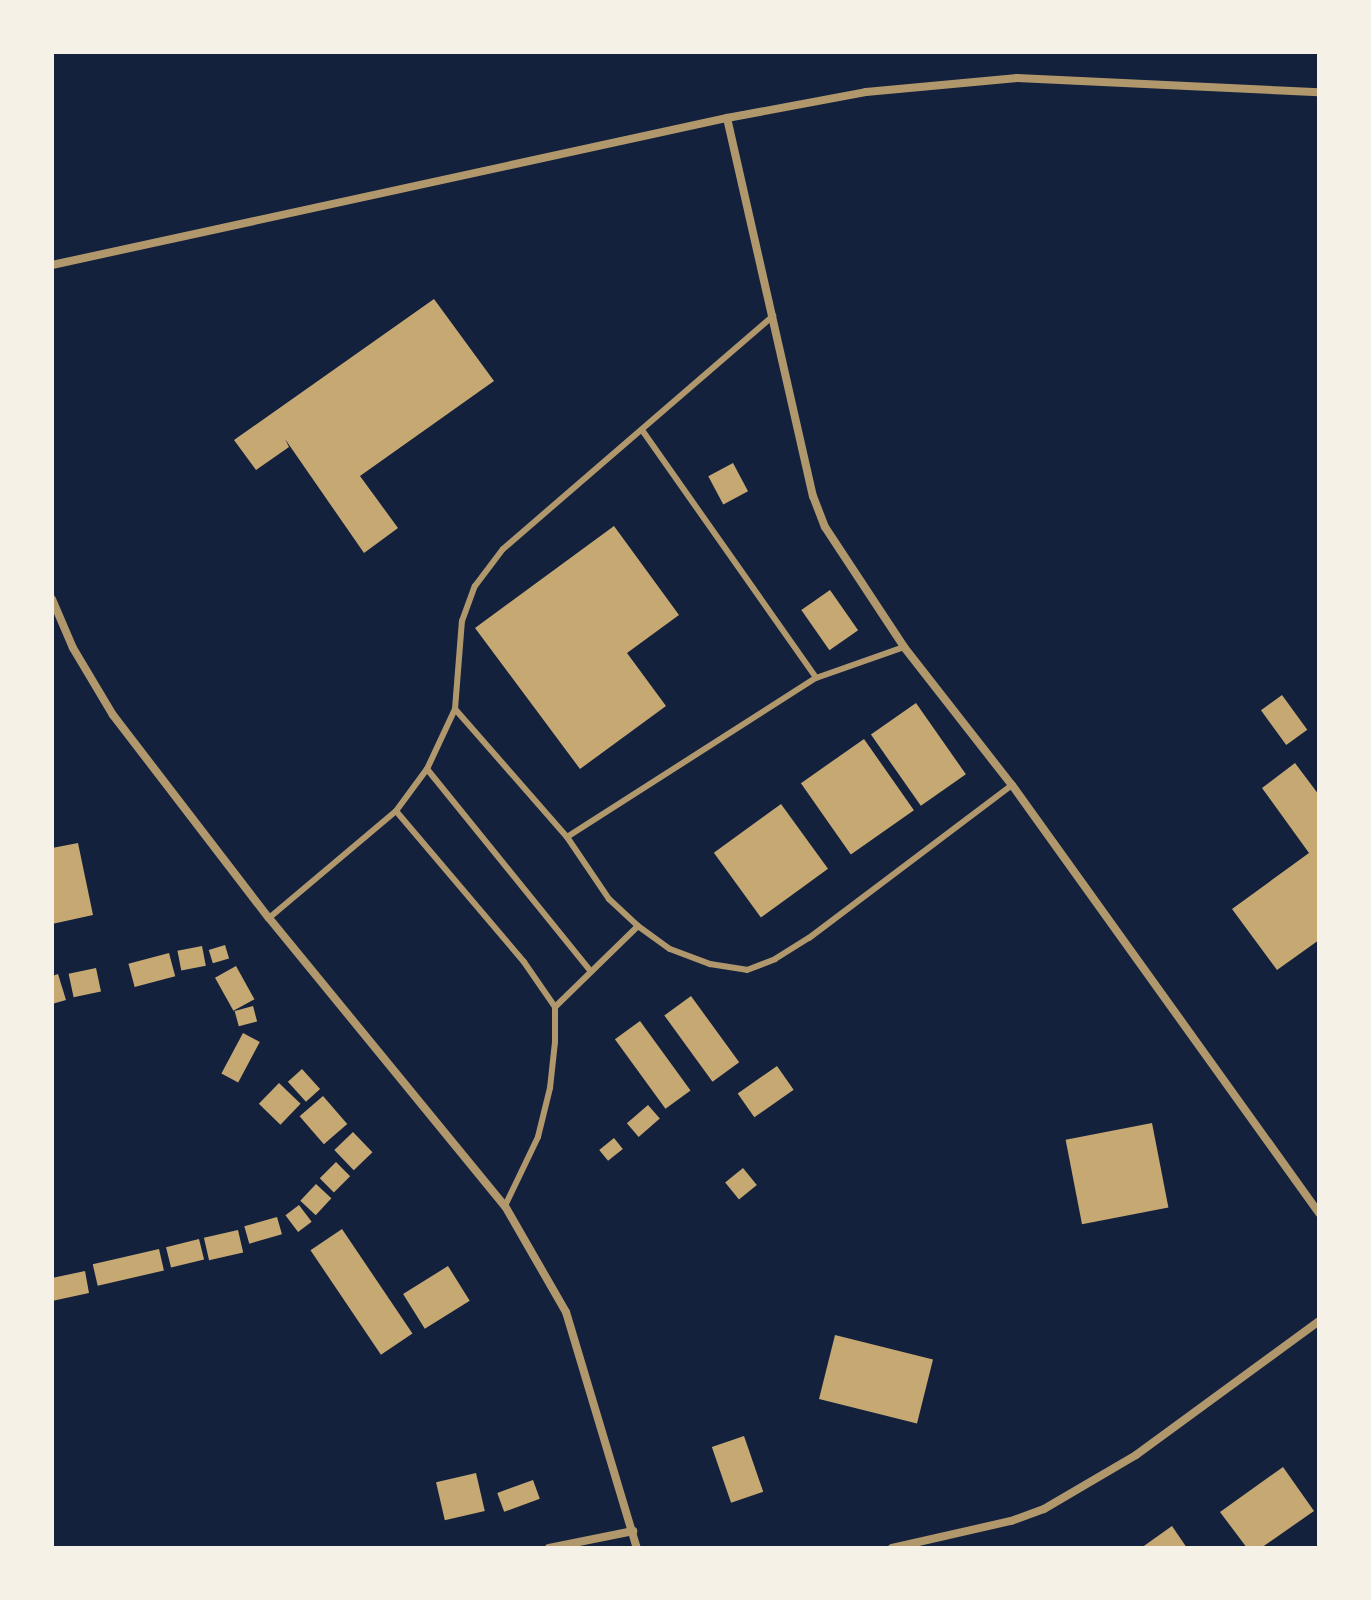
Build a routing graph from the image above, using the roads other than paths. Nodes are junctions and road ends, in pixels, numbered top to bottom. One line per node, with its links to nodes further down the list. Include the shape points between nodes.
1 (1319, 92): 2 (street, via 1017,78 866,92)
2 (727, 118): 3 (street); 4 (street)
3 (52, 265)
4 (773, 316): 5 (lane); 7 (street, via 821,517)
5 (642, 430): 8 (lane); 9 (lane, via 503,549 475,586 462,621)
6 (52, 599): 14 (street, via 73,648 113,715)
7 (904, 647): 8 (lane); 11 (street)
8 (816, 678): 13 (lane)
9 (455, 709): 10 (lane); 13 (lane)
10 (427, 769): 12 (lane); 16 (lane)
11 (1012, 785): 15 (lane, via 809,938 747,970 670,949); 19 (street)
12 (396, 811): 14 (lane); 17 (lane, via 524,962)
13 (567, 837): 15 (lane, via 609,899)
14 (269, 918): 18 (street)
15 (638, 926): 16 (lane)
16 (590, 970): 17 (lane)
17 (555, 1007): 18 (lane, via 550,1088 538,1137)
18 (505, 1206): 21 (street, via 566,1312)
19 (1319, 1213)
20 (1319, 1321): 24 (street, via 1136,1455 1044,1509)
21 (633, 1531): 22 (street); 23 (street)
22 (549, 1548)
23 (637, 1548)
24 (892, 1548)

